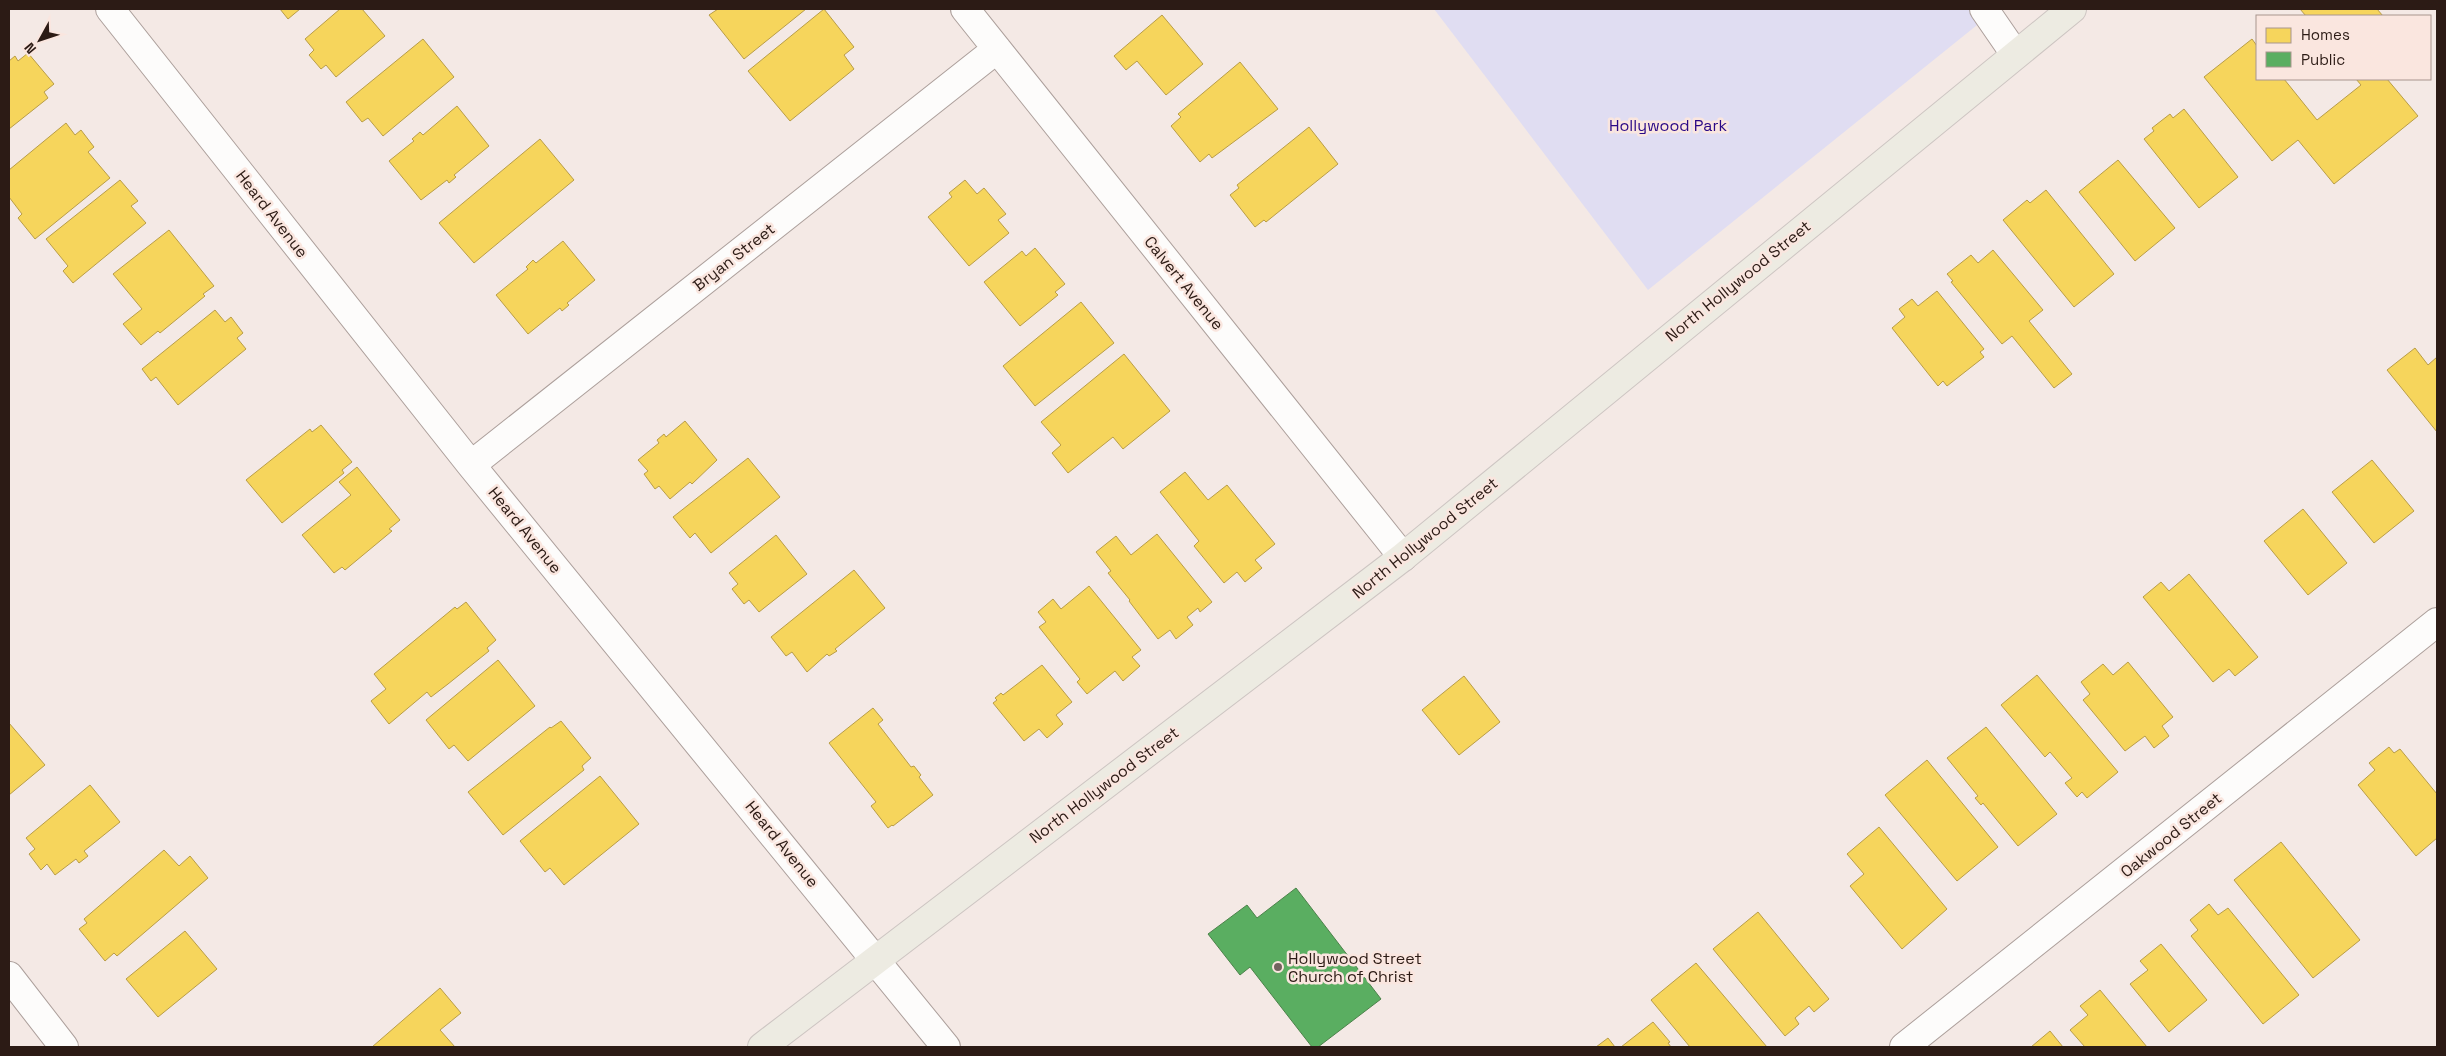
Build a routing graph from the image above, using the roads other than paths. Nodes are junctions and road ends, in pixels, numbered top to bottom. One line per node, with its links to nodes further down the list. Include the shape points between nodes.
1 (110, 9): 7 (street, Heard Avenue)
2 (965, 9): 5 (street, Calvert Avenue)
3 (1984, 9): 6 (street)
4 (2072, 9): 6 (main road, North Hollywood Street)
5 (997, 49): 7 (street, Bryan Street); 8 (street, Calvert Avenue)
6 (2015, 54): 8 (main road, North Hollywood Street)
7 (471, 465): 10 (street, Heard Avenue)
8 (1403, 557): 10 (main road, North Hollywood Street)
9 (2437, 622): 15 (street, Oakwood Street)
10 (876, 959): 13 (main road, North Hollywood Street); 14 (street, Heard Avenue)
11 (9, 976): 12 (street)
12 (64, 1047)
13 (762, 1047)
14 (946, 1047)
15 (1904, 1047)

